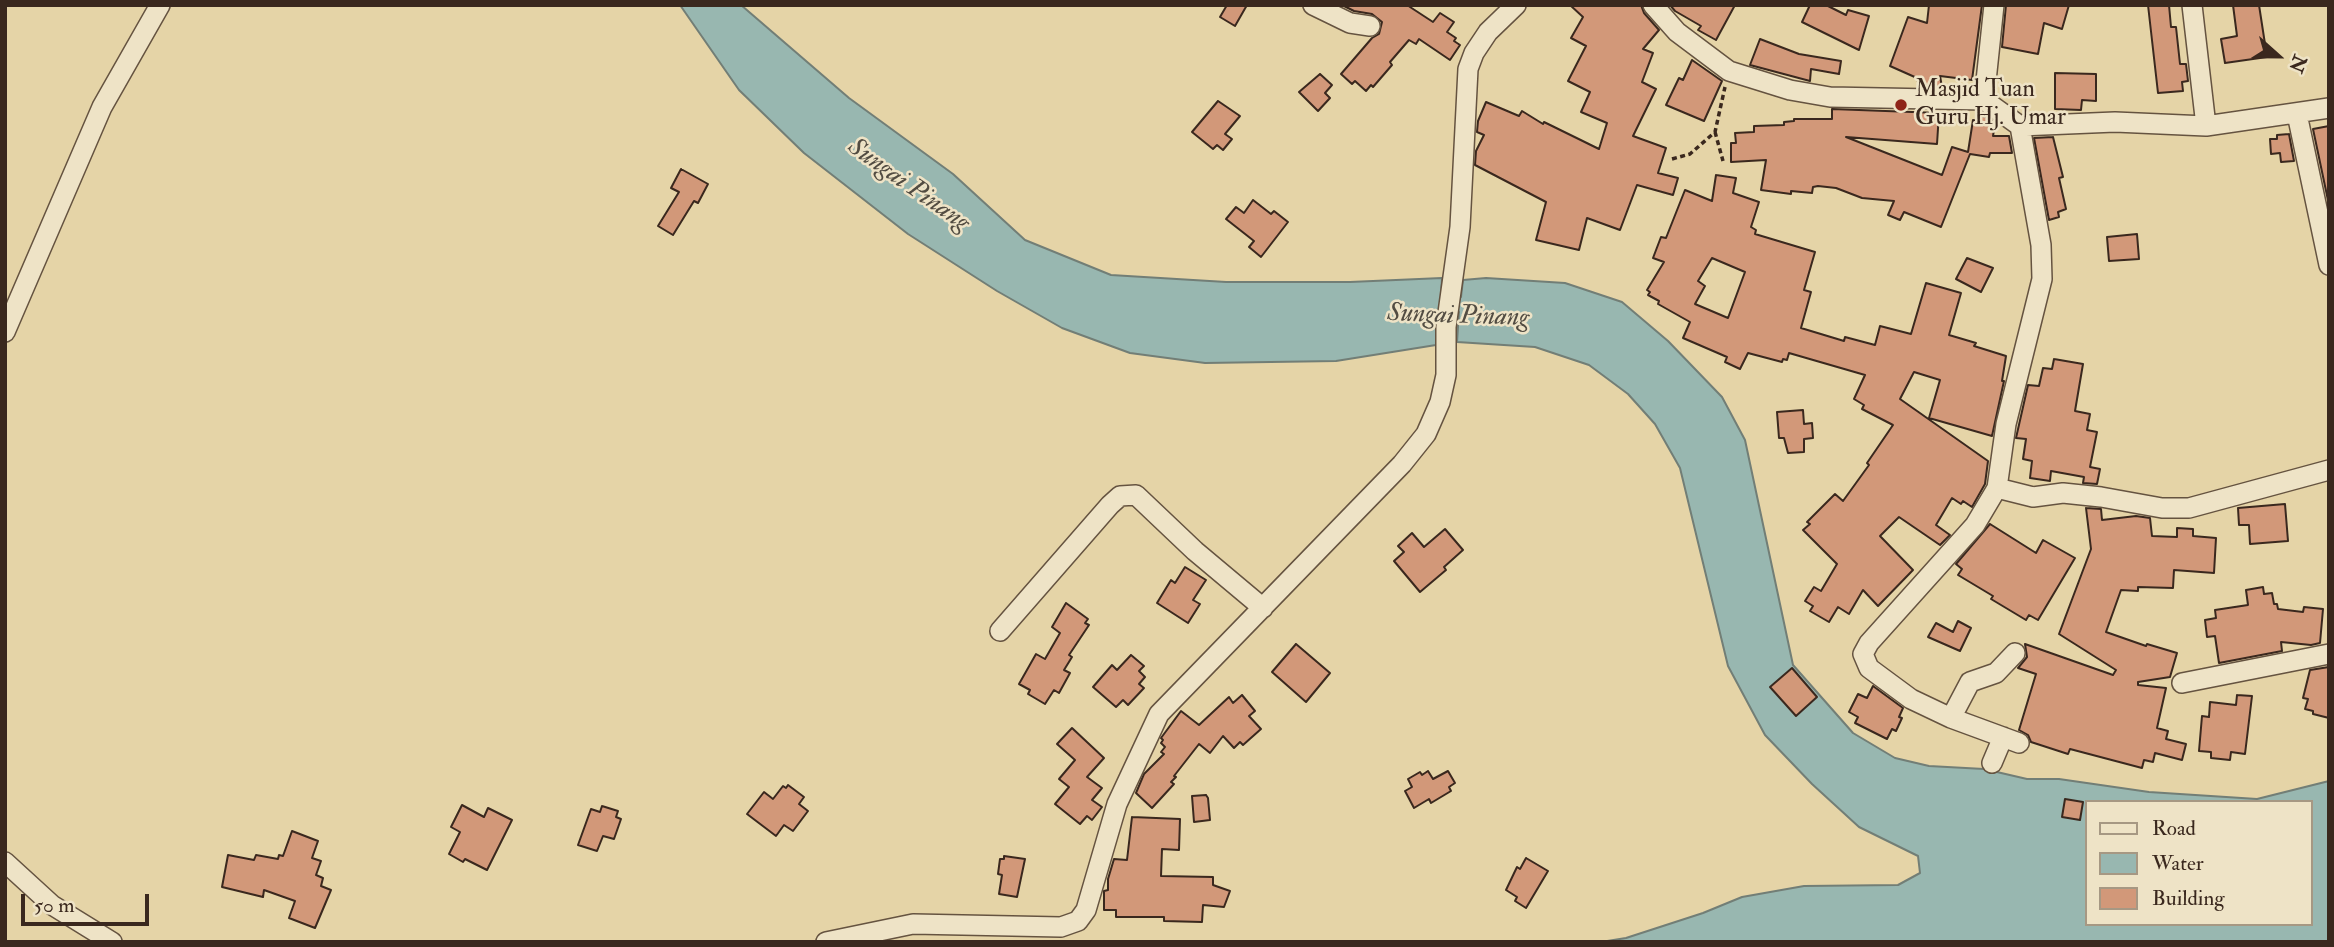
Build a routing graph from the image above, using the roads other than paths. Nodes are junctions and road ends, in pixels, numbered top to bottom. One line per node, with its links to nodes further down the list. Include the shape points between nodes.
1 (160, 5): 14 (street, via 102,107)
2 (1313, 5): 7 (street, via 1350,23)
3 (1516, 5): 17 (street, via 1488,32 1468,69 1460,227 1440,402 1426,434 1402,464)
4 (1653, 5): 8 (street, via 1677,32 1729,71 1790,90 1830,97)
5 (1994, 5): 8 (street)
6 (2192, 5): 12 (street)
7 (1370, 26)
8 (1984, 100): 11 (street)
9 (2329, 108): 10 (street)
10 (2297, 114): 12 (street); 13 (street)
11 (2020, 126): 12 (street, via 2115,122); 16 (street, via 2041,245 2042,279 2006,424)
12 (2206, 126)
13 (2329, 265)
14 (5, 332)
15 (2329, 470): 16 (street, via 2189,508 2063,493 2033,497)
16 (1997, 488): 22 (street, via 1975,525 1863,654 1869,668 1911,699)
17 (1263, 608): 18 (street, via 1136,495 1120,496); 26 (street, via 1159,714 1117,804 1086,910 1078,921 1062,927 914,924)
18 (1000, 631)
19 (2015, 653): 22 (street, via 1996,673 1970,681)
20 (2329, 654): 21 (street)
21 (2182, 683)
22 (1951, 718): 23 (street, via 2011,740)
23 (1993, 763)
24 (5, 862): 25 (street, via 51,905)
25 (113, 942)
26 (826, 942)

